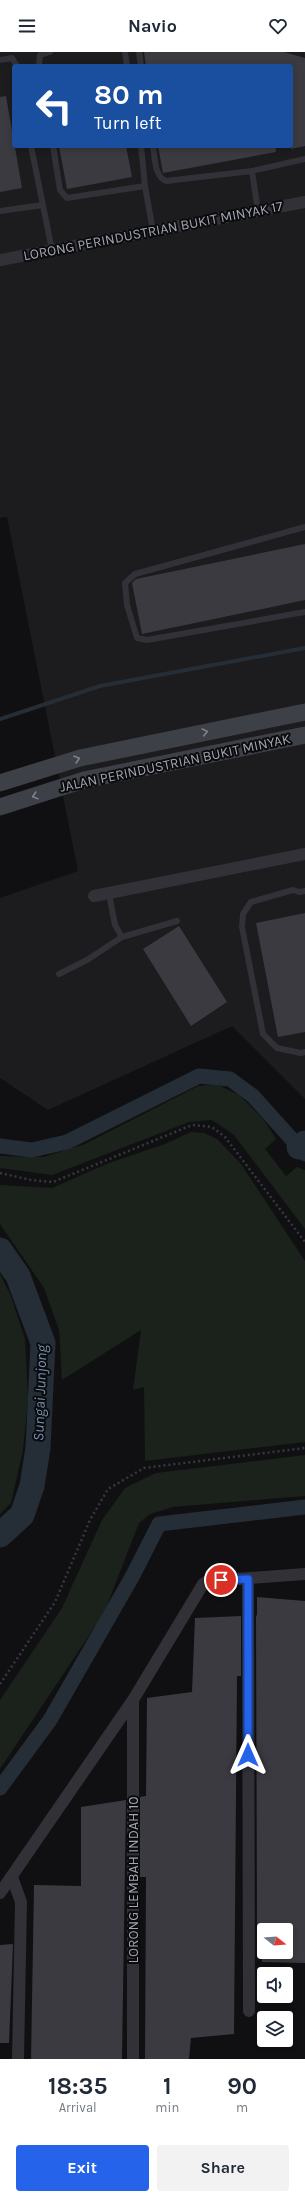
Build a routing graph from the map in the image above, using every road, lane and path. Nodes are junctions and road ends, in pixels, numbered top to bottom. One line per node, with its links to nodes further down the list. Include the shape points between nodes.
1 (50, 52): 6 (lane, via 40,55)
2 (125, 52): 7 (lane)
3 (139, 52): 8 (lane)
4 (0, 60): 5 (lane, via 12,58)
5 (16, 64)
6 (39, 64)
7 (127, 64)
8 (141, 64)
9 (32, 148): 17 (lane)
10 (52, 148): 15 (lane, via 60,190 68,198)
11 (141, 148): 15 (lane)
12 (153, 148): 14 (lane, via 158,174 166,181)
13 (305, 159): 14 (lane)
14 (252, 171): 19 (lane)
15 (145, 186): 20 (lane)
16 (305, 202): 19 (street, LORONG PERINDUSTRIAN BUKIT MINYAK 17)
17 (43, 205): 18 (lane); 21 (lane)
18 (0, 211)
19 (258, 211): 20 (street, LORONG PERINDUSTRIAN BUKIT MINYAK 17)
20 (153, 231): 21 (street, LORONG PERINDUSTRIAN BUKIT MINYAK 17)
21 (52, 250): 22 (street, LORONG PERINDUSTRIAN BUKIT MINYAK 17)
22 (0, 260)
23 (305, 527): 24 (lane, via 135,574 125,583 127,605 137,638 147,640)
24 (305, 612)
25 (305, 712): 27 (main road, JALAN PERINDUSTRIAN BUKIT MINYAK, one-way to 25, via 80,758)
26 (305, 735): 28 (main road, JALAN PERINDUSTRIAN BUKIT MINYAK, one-way to 28, via 84,780)
27 (0, 783)
28 (0, 807)
29 (305, 854): 31 (street)
30 (305, 891): 36 (lane, via 293,890 251,902 243,914 242,927 263,1034 277,1048)
31 (109, 894): 32 (street); 34 (lane, via 115,925)
32 (94, 896)
33 (177, 921): 34 (lane)
34 (122, 938): 35 (lane)
35 (59, 974)
36 (305, 1052)
37 (0, 1173): 38 (path, via 54,1182 192,1125 212,1127 225,1137)
38 (305, 1242)
39 (305, 1448): 42 (path, via 144,1468 108,1489 90,1520 55,1602)
40 (305, 1574): 41 (street)
41 (248, 1579): 43 (street, via 208,1581 203,1584); 46 (street)
42 (0, 1684)
43 (133, 1700): 44 (street); 48 (street, LORONG LEMBAH INDAH 10)
44 (12, 1877): 45 (street); 47 (street, via 21,1902)
45 (0, 1893)
46 (249, 2011)
47 (18, 2059)
48 (133, 2059)

